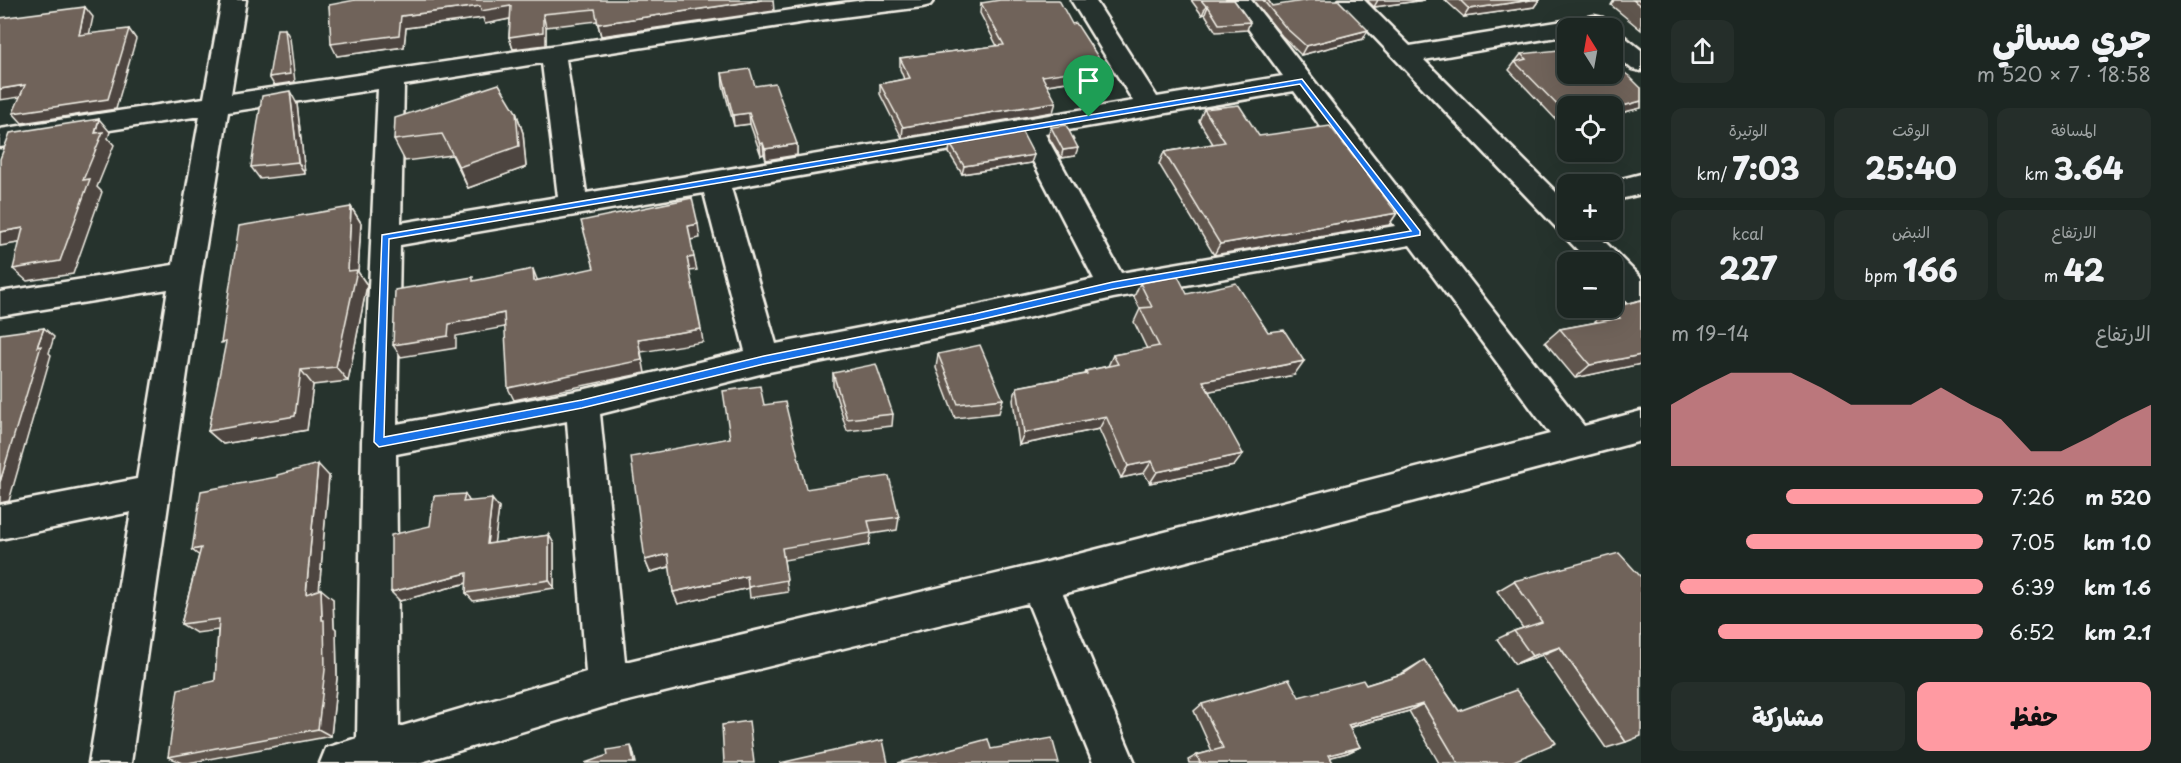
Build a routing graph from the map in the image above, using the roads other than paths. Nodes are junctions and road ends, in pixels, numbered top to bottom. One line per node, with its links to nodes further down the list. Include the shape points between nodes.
1 (234, 0): 14 (street)
2 (922, 0): 6 (street)
3 (1083, 0): 15 (street)
4 (1239, 0): 13 (street)
5 (1351, 0): 10 (street)
6 (816, 7): 9 (street)
7 (1557, 31): 10 (street)
8 (1623, 48): 11 (street)
9 (552, 54): 12 (street); 22 (street)
10 (1405, 55): 23 (street)
11 (1641, 63)
12 (391, 80): 14 (street); 25 (street)
13 (1302, 81): 15 (street); 24 (street)
14 (215, 107): 17 (street); 28 (street)
15 (1150, 107): 16 (street)
16 (1029, 128): 19 (street); 30 (street)
17 (5, 138): 18 (street)
18 (0, 168)
19 (715, 181): 22 (street); 33 (street)
20 (1641, 184): 21 (street)
21 (1623, 188)
22 (573, 205): 25 (street)
23 (1557, 205)
24 (1417, 233): 30 (street); 37 (street)
25 (385, 237): 36 (street)
26 (1585, 240): 27 (street)
27 (1597, 252)
28 (186, 275): 32 (street); 38 (street)
29 (1623, 279): 31 (street)
30 (1113, 286): 33 (street)
31 (1641, 297)
32 (0, 304)
33 (764, 360): 34 (street)
34 (582, 404): 36 (street); 41 (street)
35 (1641, 426): 37 (street)
36 (379, 442): 42 (street)
37 (1577, 443): 40 (street)
38 (151, 492): 39 (street); 43 (street)
39 (0, 522)
40 (1039, 582): 41 (street); 45 (street)
41 (607, 686): 42 (street)
42 (378, 754): 44 (street)
43 (110, 763)
44 (341, 763)
45 (1114, 763)

